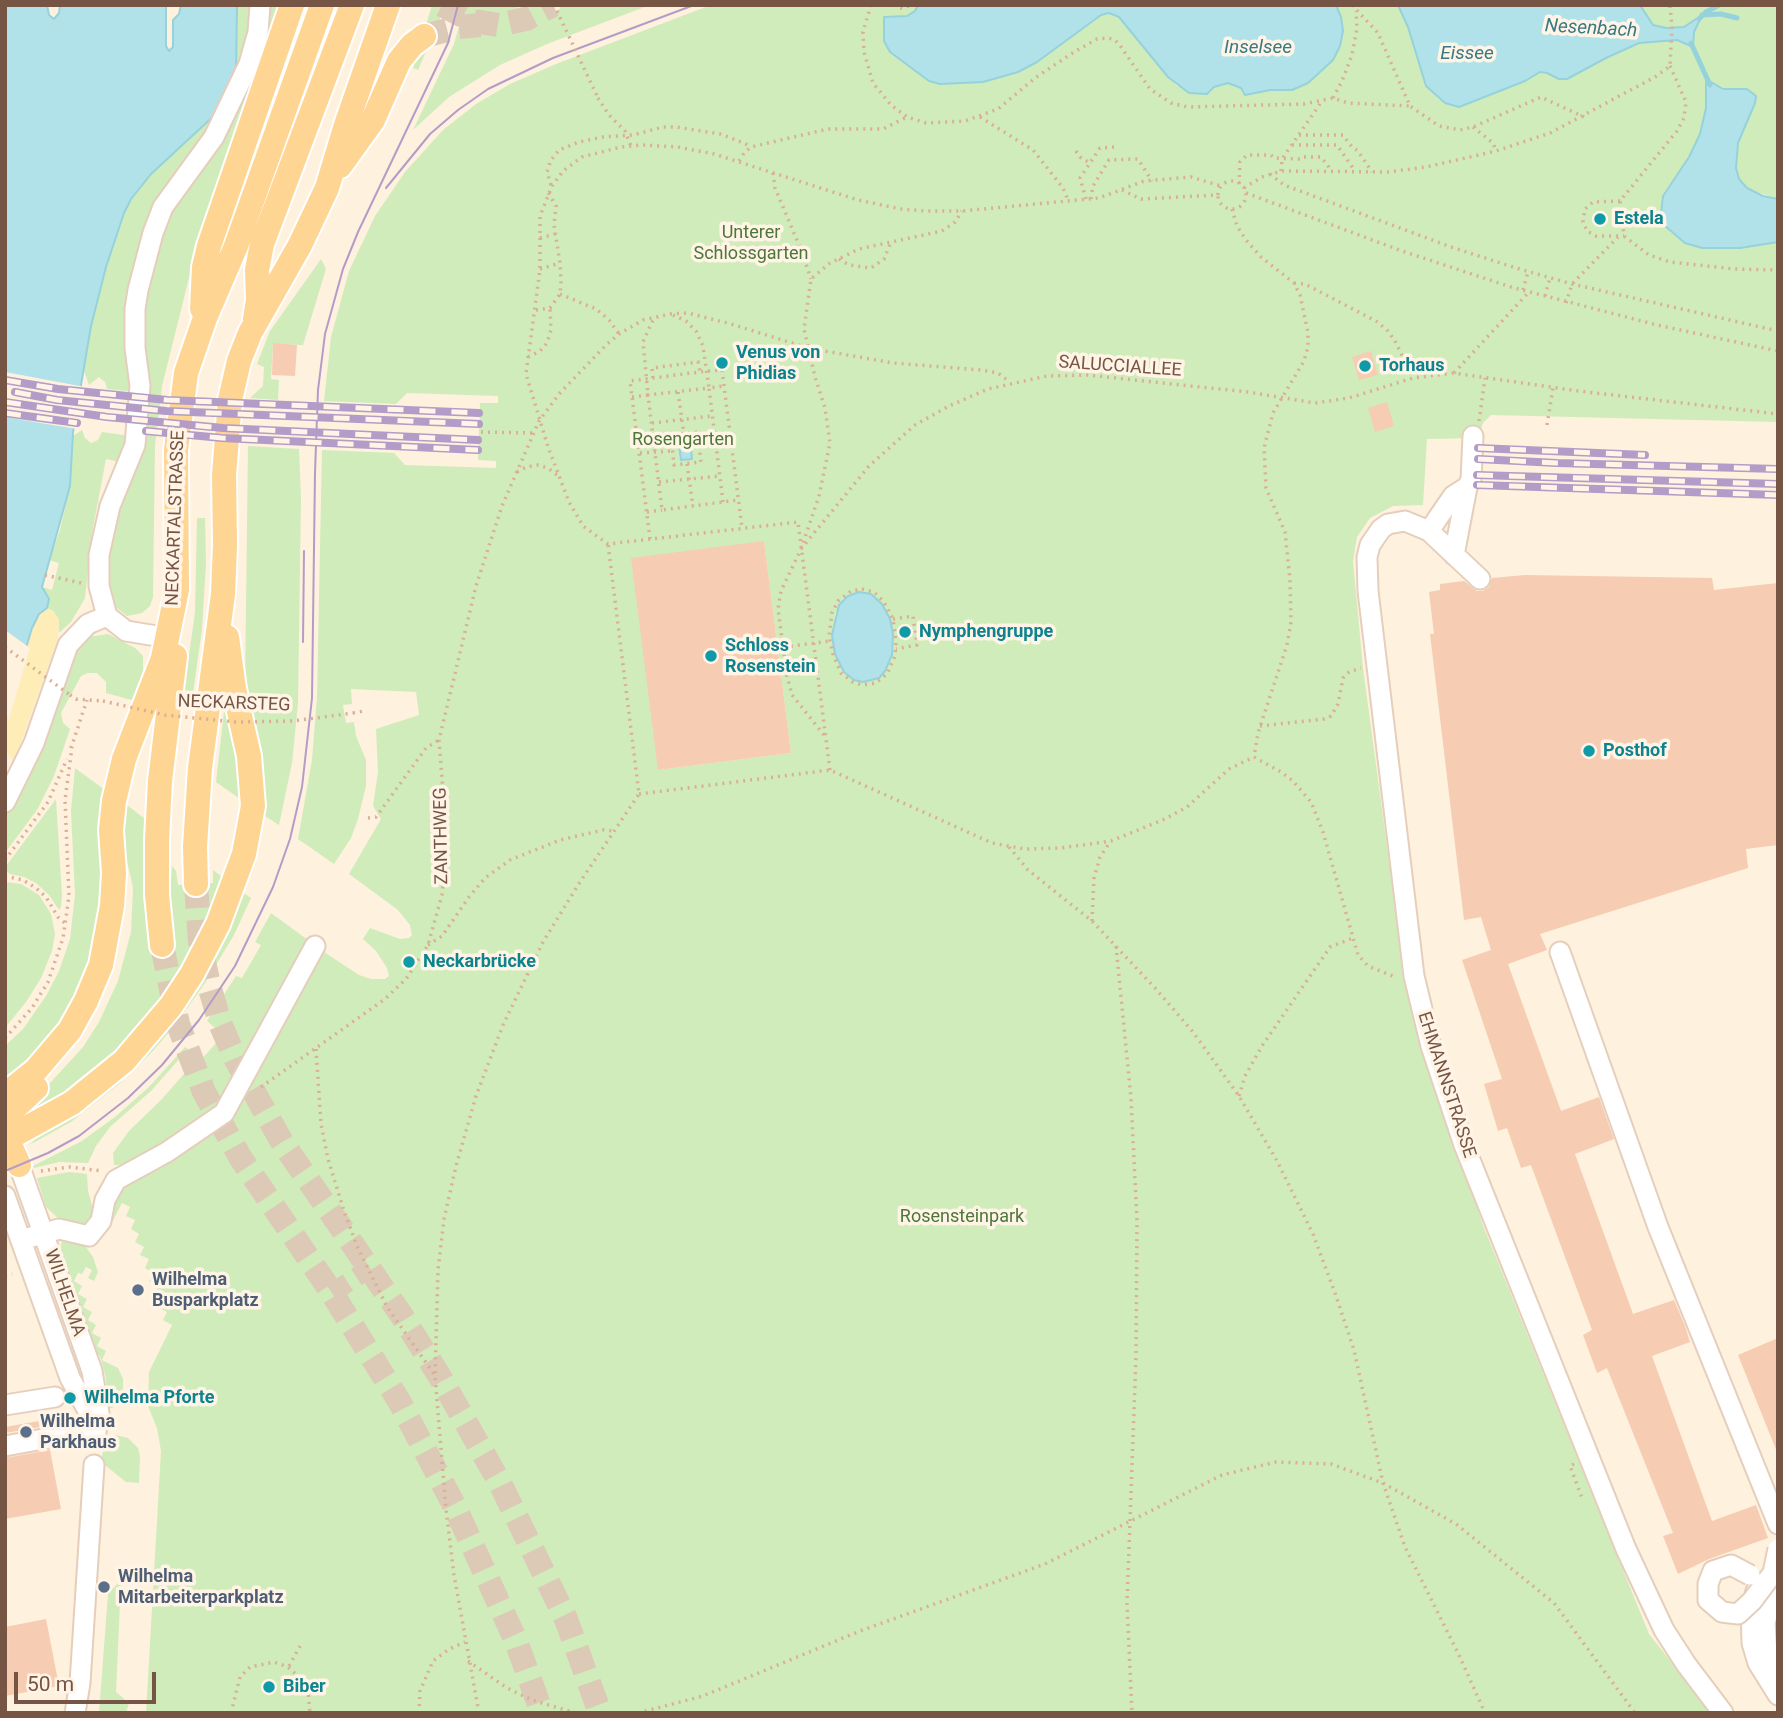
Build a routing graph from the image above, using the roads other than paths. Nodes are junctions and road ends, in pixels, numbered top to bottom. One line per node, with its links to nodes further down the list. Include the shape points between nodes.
1 (260, 5): 17 (street, via 249,64 207,148 160,215 138,290 134,329 141,386 135,442 110,506 99,555 99,586)
2 (292, 5): 9 (main road, via 209,246)
3 (322, 5): 9 (main road, NECKARTALSTRASSE, via 236,246)
4 (352, 5): 8 (main road, via 262,244 258,308)
5 (388, 5): 7 (main road)
6 (424, 36): 7 (main road, via 405,52 369,128)
7 (327, 188): 8 (main road)
8 (250, 333): 16 (main road, via 230,400)
9 (196, 341): 15 (main road, NECKARTALSTRASSE, via 186,373 177,438)
10 (1473, 436): 11 (street)
11 (1467, 487): 12 (street, via 1452,496); 13 (street)
12 (1429, 531): 13 (street, EHMANNSTRASSE); 40 (street, EHMANNSTRASSE, via 1412,523 1396,522 1381,528 1370,545 1366,568 1414,976 1464,1145 1626,1549 1664,1630)
13 (1454, 555): 14 (street, EHMANNSTRASSE)
14 (1480, 579)
15 (177, 590): 18 (main road, NECKARTALSTRASSE); 22 (main road, via 177,636 157,840)
16 (223, 594): 21 (main road, via 200,768); 26 (main road, via 228,652 253,791 248,837 232,889 200,960 158,1023 108,1075)
17 (107, 616): 18 (street, via 126,631); 19 (street, via 88,624 68,645 34,743)
18 (169, 638): 20 (main road, NECKARTALSTRASSE, via 119,776)
19 (5, 802)
20 (113, 856): 25 (main road, NECKARTALSTRASSE, via 109,932 90,994 59,1045); 26 (main road, via 123,933 104,999)
21 (196, 884)
22 (162, 945)
23 (315, 946): 28 (street, via 224,1113 167,1153 120,1177 107,1194 102,1221 89,1236 63,1229)
24 (1560, 952): 35 (street, via 1658,1227)
25 (5, 1095)
26 (13, 1146): 28 (street, WILHELMA)
27 (5, 1196): 29 (street, WILHELMA)
28 (43, 1233): 29 (street); 32 (street, WILHELMA, via 92,1371)
29 (21, 1240): 32 (street, WILHELMA, via 70,1378 93,1420)
30 (55, 1397): 31 (street)
31 (5, 1405)
32 (101, 1424): 33 (street)
33 (5, 1446)
34 (94, 1465): 39 (street)
35 (1778, 1524)
36 (1778, 1549): 38 (street, bridge, via 1773,1573 1752,1601 1738,1614 1722,1612 1708,1600 1708,1584 1713,1571 1731,1565 1751,1575 1757,1586 1751,1610 1752,1643)
37 (1778, 1574): 38 (street, via 1765,1623)
38 (1774, 1688)
39 (75, 1713)
40 (1723, 1713)

